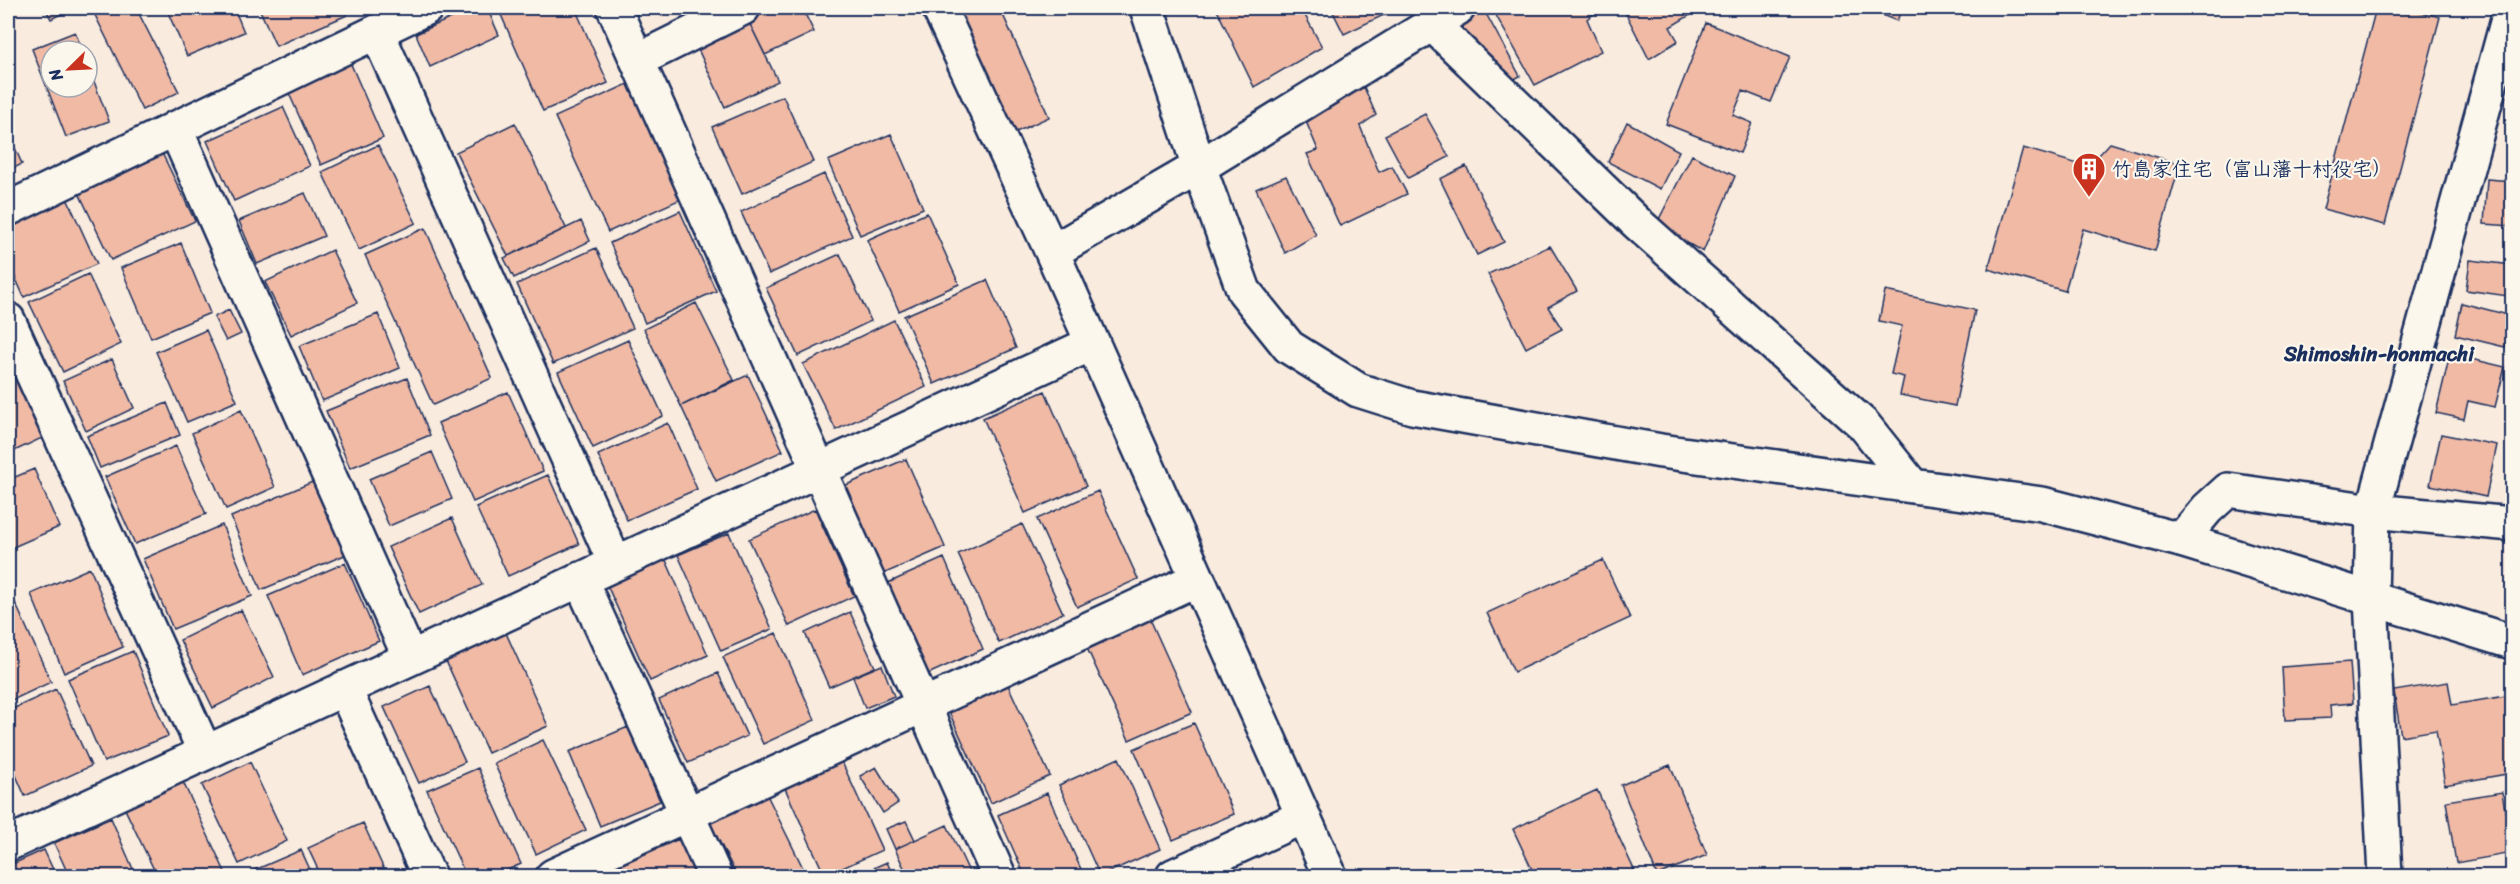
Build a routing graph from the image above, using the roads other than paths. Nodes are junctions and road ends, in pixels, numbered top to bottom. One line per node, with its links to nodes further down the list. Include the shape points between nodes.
1 (426, 8): 8 (street)
2 (614, 8): 9 (street)
3 (743, 8): 9 (street)
4 (939, 8): 13 (street)
5 (1147, 8): 11 (street)
6 (2511, 8): 18 (street)
7 (1445, 15): 11 (street); 17 (street, via 1637,223 1864,424)
8 (376, 32): 10 (street); 21 (street)
9 (638, 60): 16 (street)
10 (174, 128): 12 (street); 26 (street)
11 (1199, 167): 13 (street); 17 (street, via 1245,291 1289,347 1358,390 1412,407 1661,451)
12 (8, 209)
13 (1052, 252): 15 (street)
14 (8, 320): 29 (street)
15 (1093, 343): 16 (street); 23 (street)
16 (818, 469): 21 (street); 28 (street)
17 (1911, 484): 20 (street, via 2042,504)
18 (2373, 511): 19 (street); 20 (street, via 2228,490); 24 (street)
19 (2512, 524)
20 (2181, 540): 24 (street)
21 (615, 563): 22 (street)
22 (580, 579): 26 (street); 30 (street)
23 (1197, 579): 28 (street); 31 (street)
24 (2371, 598): 25 (street); 39 (street)
25 (2512, 642)
26 (410, 658): 27 (street)
27 (344, 688): 29 (street); 33 (street)
28 (922, 705): 30 (street); 36 (street)
29 (205, 752): 32 (street)
30 (687, 814): 34 (street); 35 (street)
31 (1302, 817): 37 (street); 38 (street)
32 (9, 838)
33 (429, 876)
34 (553, 876)
35 (716, 876)
36 (999, 876)
37 (1173, 876)
38 (1330, 876)
39 (2385, 876)

